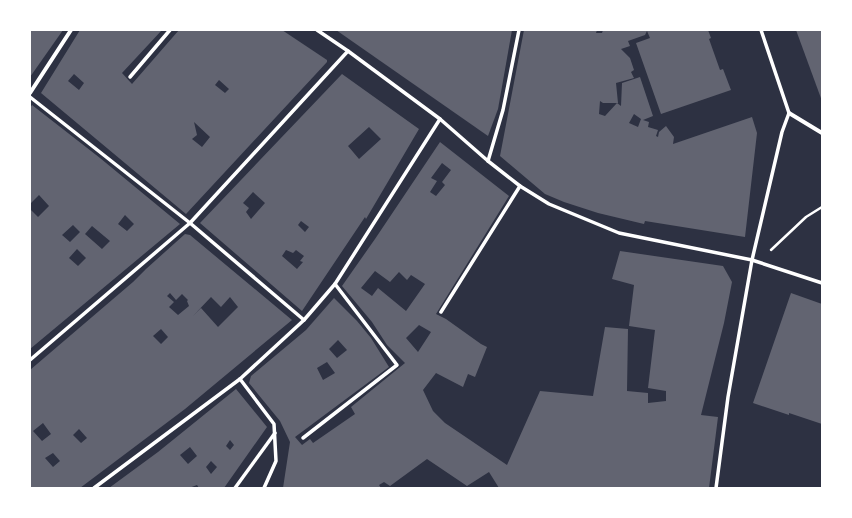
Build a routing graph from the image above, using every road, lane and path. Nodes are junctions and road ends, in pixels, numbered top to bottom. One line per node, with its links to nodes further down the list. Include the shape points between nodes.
1 (71, 30): 8 (street)
2 (170, 30): 7 (street)
3 (316, 30): 6 (street)
4 (519, 30): 13 (street, via 503,110)
5 (761, 30): 10 (street)
6 (348, 52): 11 (street); 16 (street)
7 (130, 77)
8 (30, 92)
9 (30, 97): 16 (street)
10 (789, 113): 12 (street); 17 (street, via 782,132)
11 (440, 119): 13 (street); 19 (street)
12 (822, 133)
13 (488, 161): 14 (street)
14 (520, 186): 17 (street, via 549,204 619,233); 20 (street)
15 (822, 207): 17 (path, via 806,217 767,253)
16 (190, 223): 21 (street); 22 (street)
17 (752, 260): 18 (street); 29 (street, via 728,397)
18 (822, 283)
19 (335, 284): 21 (street); 25 (street, via 397,365)
20 (441, 312)
21 (304, 320): 23 (street)
22 (30, 360)
23 (240, 379): 24 (street, via 274,424); 26 (street)
24 (275, 433): 27 (street); 28 (street, via 276,461)
25 (303, 438)
26 (94, 488)
27 (235, 488)
28 (264, 488)
29 (716, 488)

